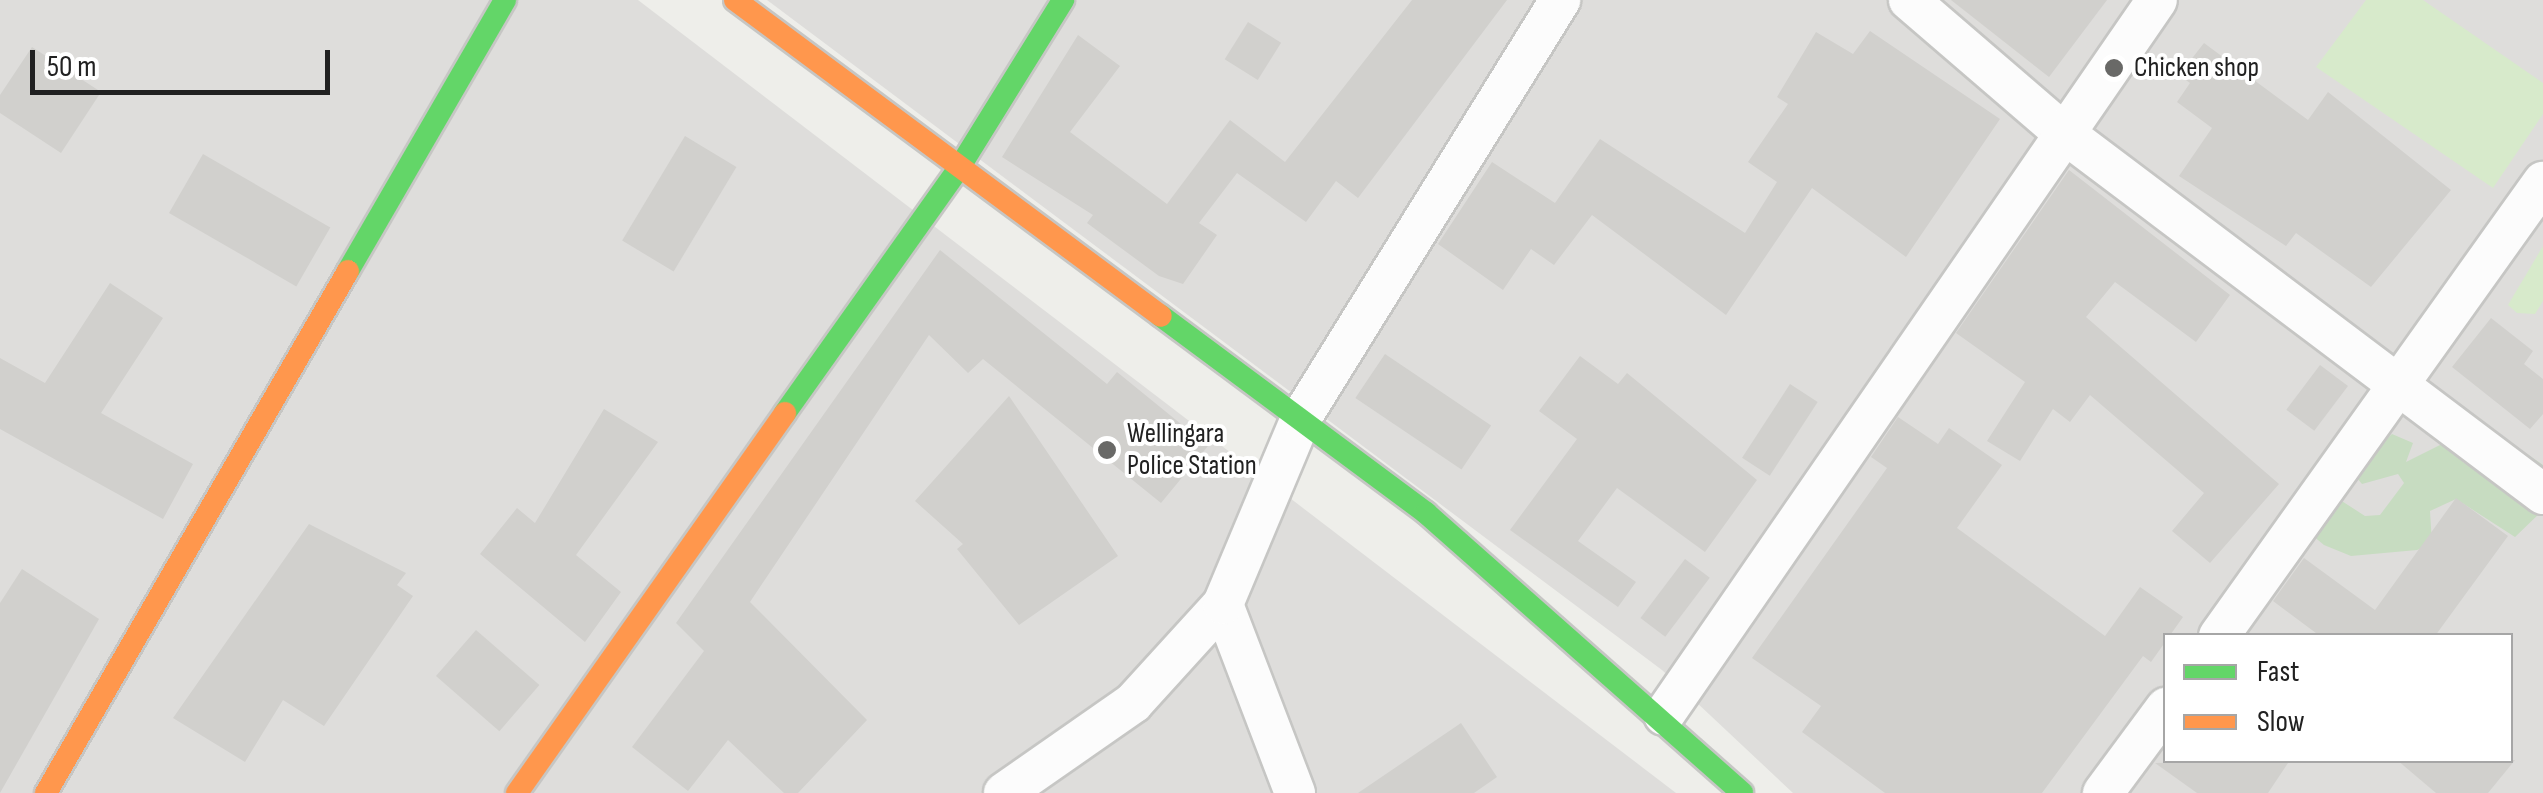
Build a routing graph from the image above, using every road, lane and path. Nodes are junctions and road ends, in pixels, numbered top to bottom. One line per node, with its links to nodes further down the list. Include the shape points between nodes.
1 (505, 0): 17 (street)
2 (735, 0): 8 (street)
3 (1063, 0): 8 (street)
4 (1560, 0): 11 (street)
5 (1909, 0): 7 (street)
6 (2157, 0): 7 (street)
7 (2060, 130): 10 (street); 16 (street)
8 (959, 168): 11 (street); 18 (street)
9 (2543, 182): 10 (street)
10 (2404, 384): 12 (street); 14 (street)
11 (1301, 418): 13 (street); 16 (street)
12 (2543, 494)
13 (1223, 604): 19 (street, via 1132,703); 20 (street)
14 (2221, 633)
15 (2163, 712): 22 (street)
16 (1664, 715): 21 (street)
17 (46, 793)
18 (517, 793)
19 (1004, 793)
20 (1296, 793)
21 (1742, 793)
22 (2103, 793)

